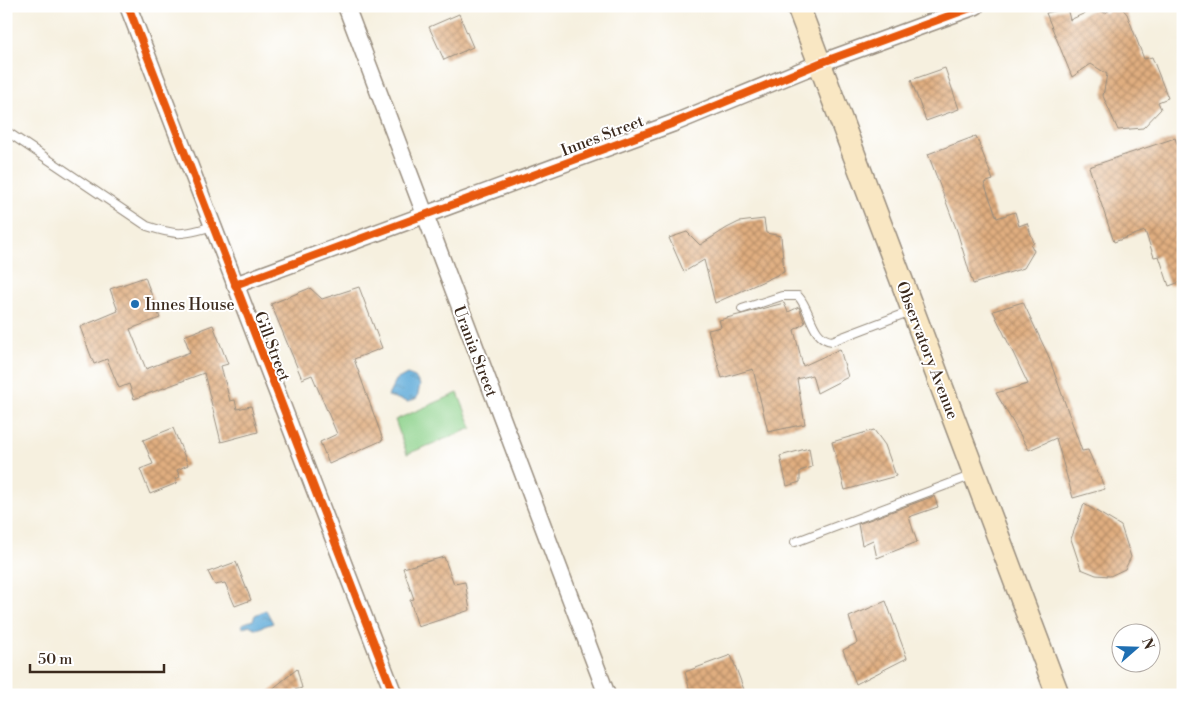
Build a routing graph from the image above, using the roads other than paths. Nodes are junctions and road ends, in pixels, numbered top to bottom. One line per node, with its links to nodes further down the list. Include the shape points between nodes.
1 (128, 6): 8 (street, Gill Street)
2 (346, 6): 7 (street, Urania Street)
3 (798, 6): 5 (main road, Observatory Avenue)
4 (976, 6): 5 (street, Innes Street)
5 (820, 63): 7 (street, Innes Street, via 674,123); 11 (main road, Observatory Avenue)
6 (6, 131): 8 (lane, via 147,226 170,234 186,234)
7 (424, 216): 9 (street, Innes Street); 15 (street, Urania Street)
8 (213, 226): 9 (street, Gill Street)
9 (235, 285): 14 (street, Gill Street)
10 (742, 309): 11 (lane, via 782,296 798,296 819,336 825,340)
11 (913, 311): 12 (main road, Observatory Avenue)
12 (975, 474): 13 (lane); 16 (main road, Observatory Avenue)
13 (794, 542)
14 (394, 695)
15 (607, 695)
16 (1058, 695)

